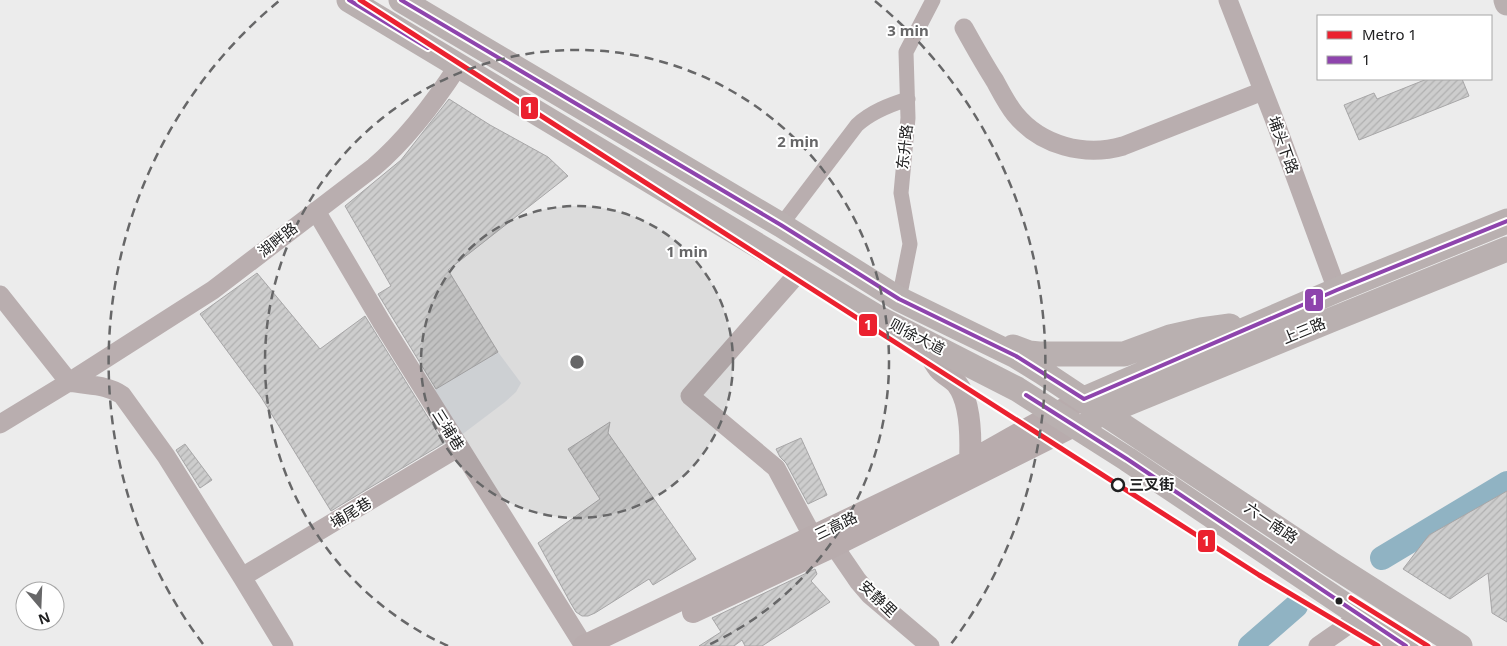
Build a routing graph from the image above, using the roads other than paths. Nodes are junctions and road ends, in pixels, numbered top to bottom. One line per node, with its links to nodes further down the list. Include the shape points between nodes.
1 (349, 0): 6 (main road, 则徐大道)
2 (401, 0): 11 (main road, 则徐大道)
3 (933, 0): 8 (street, 东升路, via 906,52)
4 (1228, 0): 7 (street, 埔头下路)
5 (964, 28): 7 (street, via 1016,114 1046,139 1077,150 1101,151 1123,146)
6 (458, 66): 9 (street, 湖畔路, via 396,148); 13 (main road, 则徐大道)
7 (1262, 91): 14 (street, 埔头下路)
8 (908, 99): 11 (street, via 862,120); 16 (street, 东升路, via 901,193 910,244)
9 (316, 211): 20 (street, 湖畔路, via 213,290); 24 (street, 三埔巷)
10 (1507, 221): 14 (main road, 上三路)
11 (781, 225): 16 (main road, 则徐大道)
12 (1507, 250): 21 (main road, 上三路)
13 (800, 271): 19 (main road, 则徐大道, via 882,320); 26 (street, via 690,396 776,468)
14 (1337, 290): 18 (main road, 上三路)
15 (0, 295): 20 (street)
16 (899, 299): 17 (main road, 则徐大道)
17 (944, 321): 18 (main road, via 1029,353 1109,355 1124,354 1170,337 1201,330); 21 (main road, 则徐大道, via 1016,356)
18 (1263, 323): 21 (main road, 上三路, via 1184,355)
19 (921, 339): 22 (main road, 则徐大道, via 1017,389); 25 (main road, via 940,370 951,377 964,398 970,432)
20 (69, 382): 23 (street, 湖畔路); 28 (street, via 102,386 122,396 166,456)
21 (1093, 406): 22 (main road); 36 (main road, 六一南路)
22 (1064, 420): 25 (main road, 三高路, via 1020,434); 27 (main road, 三高路); 29 (main road, 则徐大道)
23 (0, 424)
24 (459, 447): 28 (street, 埔尾巷); 31 (street, 三埔巷)
25 (970, 460): 26 (main road, 三高路)
26 (812, 537): 31 (main road, 三高路)
27 (834, 546): 32 (main road, 三高路); 33 (street, 安静里, via 870,594)
28 (242, 577): 30 (street)
29 (1361, 616): 34 (street); 35 (main road)
30 (284, 646)
31 (584, 646)
32 (620, 646)
33 (930, 646)
34 (1318, 646)
35 (1406, 646)
36 (1460, 646)

